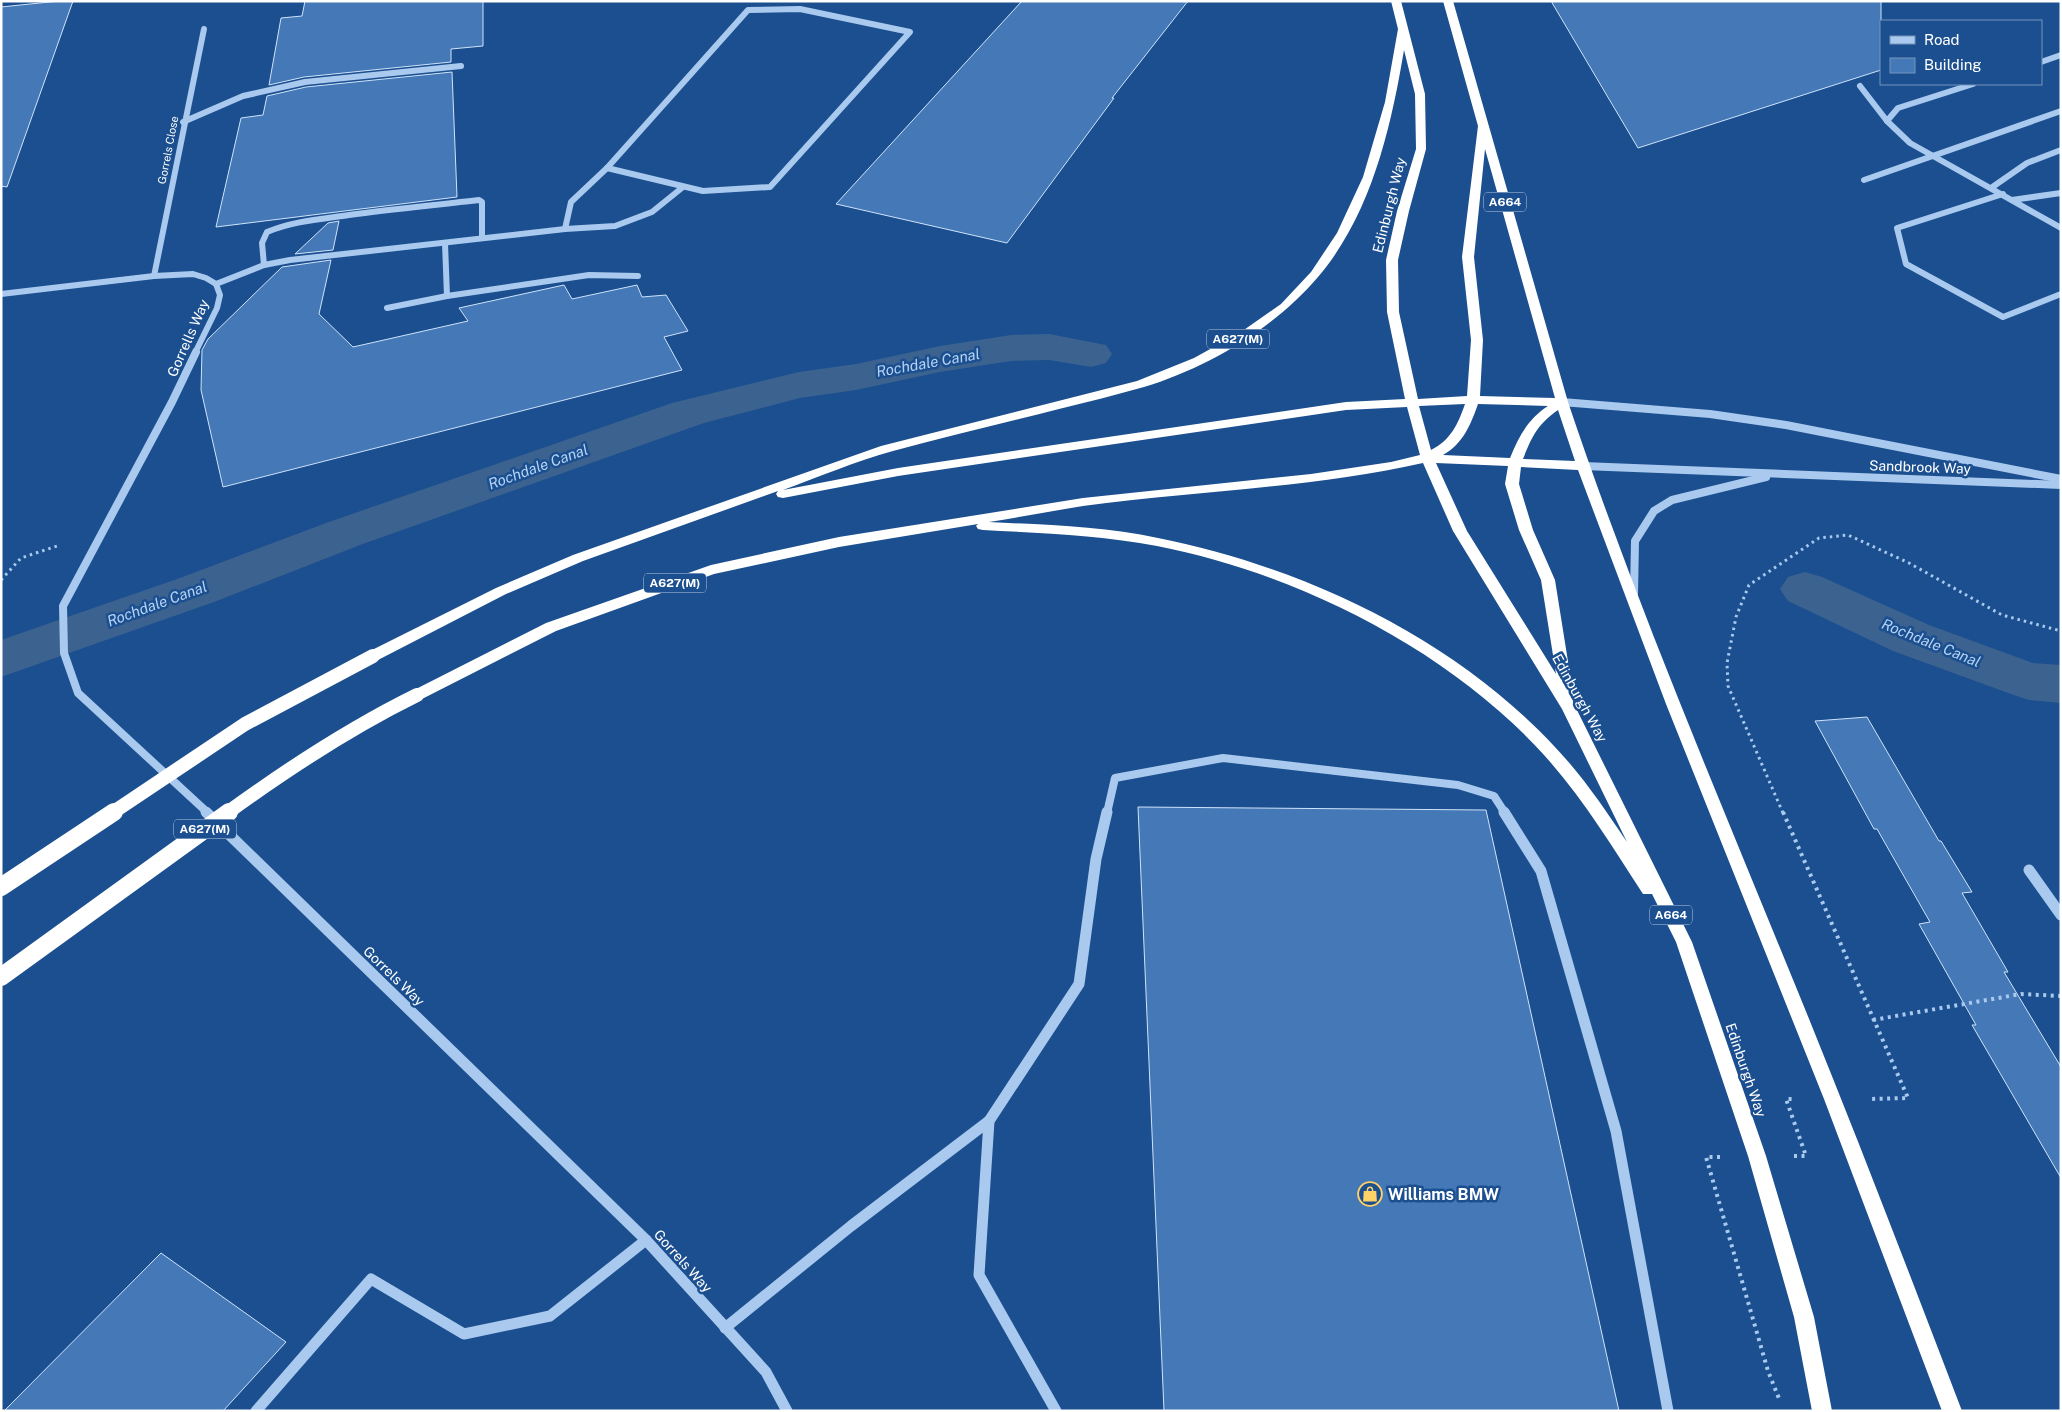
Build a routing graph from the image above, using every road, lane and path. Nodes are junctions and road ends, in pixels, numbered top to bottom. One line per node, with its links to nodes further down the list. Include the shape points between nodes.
1 (1396, 1): 3 (highway, Edinburgh Way / A664)
2 (1448, 1): 11 (highway, A664)
3 (1403, 24): 36 (highway, Edinburgh Way / A664, via 1420,94 1421,149 1392,260 1393,312); 44 (highway, A627(M), via 1387,112 1368,177 1343,233 1314,274 1285,306 1246,335 1198,361 1141,384 886,449)
4 (204, 29): 13 (street, Gorrels Close)
5 (2061, 55): 6 (street)
6 (2042, 62)
7 (461, 66): 13 (street, via 305,82 243,96)
8 (1970, 85): 12 (street, via 1898,108)
9 (1860, 86): 12 (street)
10 (2061, 111): 15 (street)
11 (1482, 121): 35 (highway, via 1468,257 1477,340); 37 (highway, A664)
12 (1886, 121): 15 (street, via 1910,143)
13 (184, 122): 28 (street, Gorrels Close)
14 (2061, 150): 19 (street, via 2028,163)
15 (1933, 156): 17 (street); 19 (street)
16 (607, 168): 18 (street); 18 (street, via 748,10 800,9 910,32 770,187 703,191); 24 (street, via 571,202)
17 (1864, 180)
18 (683, 187): 24 (street, via 652,212 615,226)
19 (1991, 188): 21 (street)
20 (2061, 193): 22 (street)
21 (2003, 194): 22 (street); 32 (street, via 1897,228 1906,264 2003,317)
22 (2012, 200): 23 (street)
23 (2061, 228)
24 (565, 229): 25 (street)
25 (482, 238): 26 (street); 27 (street, via 482,202 479,200 319,219 282,225 268,231 262,238)
26 (446, 243): 27 (street, via 290,260); 33 (street)
27 (264, 266): 30 (street)
28 (154, 276): 30 (street, Gorrells Way, via 193,274); 31 (street, Gorrells Way)
29 (638, 276): 33 (street, via 589,275)
30 (216, 284): 46 (street, Gorrells Way, via 220,296 217,308 172,402)
31 (1, 294)
32 (2061, 294)
33 (447, 296): 34 (street)
34 (387, 308)
35 (1473, 400): 36 (highway); 37 (highway); 38 (highway, via 1458,436)
36 (1412, 402): 38 (highway, Edinburgh Way / A664); 44 (highway, A627(M), via 1336,407 898,472)
37 (1562, 402): 39 (highway, A664, via 1541,416 1526,435); 40 (highway, A664); 42 (street, via 1710,414 1786,425)
38 (1427, 458): 39 (highway); 45 (highway, A627(M), via 1311,478 1083,502); 51 (highway, Edinburgh Way / A664, via 1460,531)
39 (1515, 463): 40 (highway); 51 (highway, A664, via 1512,484 1526,530 1548,580)
40 (1583, 466): 41 (street, Sandbrook Way); 48 (highway, A664)
41 (1779, 474): 43 (street, Sandbrook Way); 48 (street, Sandbrook Way, via 1672,500 1654,511 1635,541)
42 (2061, 479)
43 (2061, 485)
44 (737, 502): 53 (highway, A627(M), bridge, via 605,548 518,584 373,656 245,724)
45 (951, 525): 55 (highway, A627(M), via 1055,529 1157,542 1250,566 1319,592 1426,648 1532,733 1584,791); 56 (highway, A627(M), bridge, via 839,542 711,570 551,627 381,713 252,795)
46 (98, 540): 47 (path, via 52,546 21,558); 49 (street, Gorrels Way)
47 (1, 580)
48 (1633, 599): 70 (highway, A664, via 1833,1099)
49 (63, 606): 62 (street, Gorrels Way, via 64,652 78,693 188,794)
50 (2061, 631): 58 (path, via 2002,615 1909,563 1848,535 1819,538 1749,585 1736,617 1727,663 1728,686)
51 (1569, 708): 55 (highway, Edinburgh Way / A664)
52 (2029, 870): 54 (street)
53 (1, 887)
54 (2061, 915)
55 (1684, 942): 69 (highway, Edinburgh Way / A664, via 1757,1156 1802,1308)
56 (1, 977)
57 (2061, 996): 58 (path, via 2021,994)
58 (1873, 1020): 59 (path)
59 (1908, 1098)
60 (989, 1121): 63 (street, via 851,1226); 67 (street, via 979,1275); 68 (street, via 1079,984 1096,859 1115,778 1223,758 1458,785 1494,796 1541,871 1616,1131)
61 (1706, 1157): 64 (path, via 1768,1371)
62 (646, 1240): 63 (street, Gorrels Way); 65 (street, via 550,1316 464,1334 371,1279)
63 (725, 1328): 66 (street, Gorrels Way, via 766,1372)
64 (1781, 1403)
65 (256, 1411)
66 (787, 1411)
67 (1056, 1411)
68 (1668, 1411)
69 (1822, 1411)
70 (1952, 1411)

